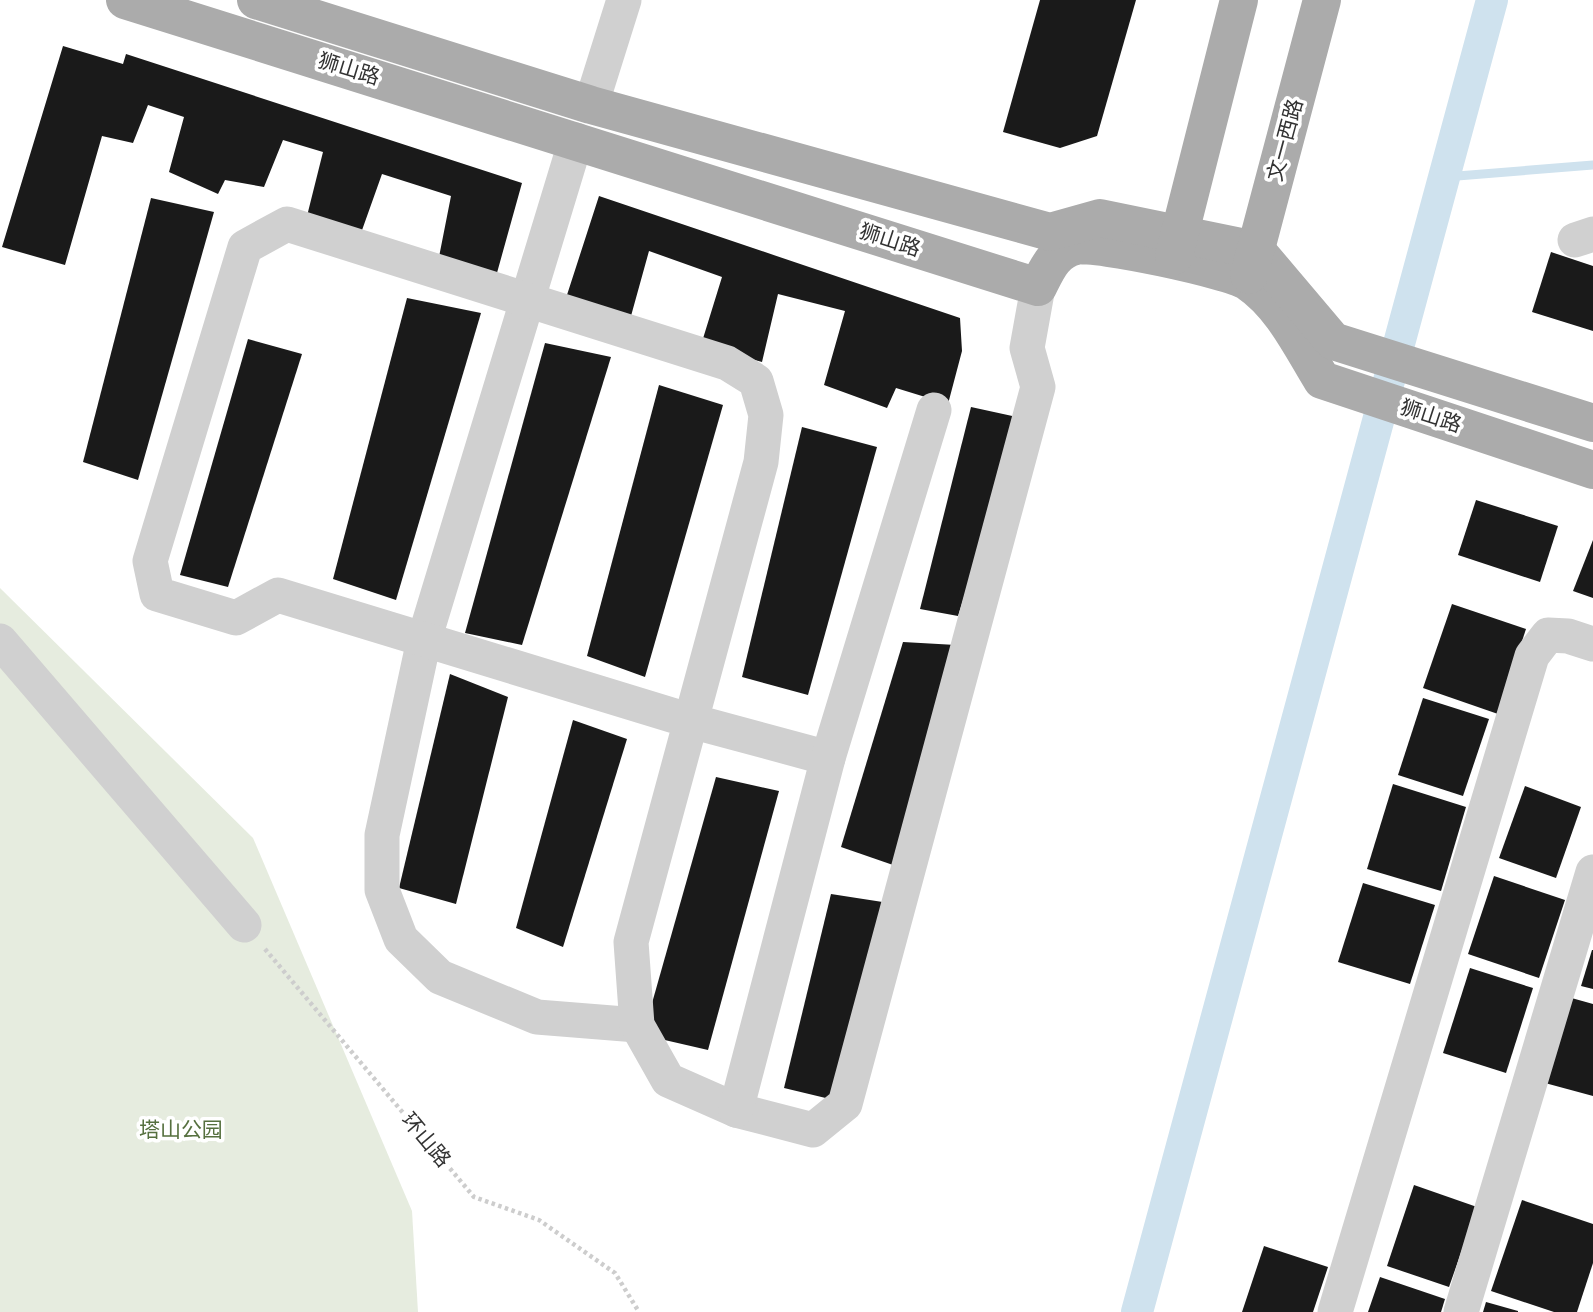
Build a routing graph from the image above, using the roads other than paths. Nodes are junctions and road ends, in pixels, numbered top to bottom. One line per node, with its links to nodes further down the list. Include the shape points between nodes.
1 (125, 0): 7 (main road, 狮山路)
2 (257, 0): 6 (main road, 狮山路)
3 (624, 0): 6 (lane)
4 (1239, 0): 8 (main road)
5 (1322, 0): 9 (main road, 文一西路)
6 (590, 105): 8 (main road, 狮山路, via 1050,232 1100,218)
7 (576, 140): 10 (main road, 狮山路); 11 (lane)
8 (1176, 245): 9 (main road, 狮山路); 10 (main road, 狮山路, via 1077,245 1052,259)
9 (1252, 266): 13 (main road, 狮山路, via 1333,341); 14 (main road, 狮山路, via 1322,380)
10 (1038, 287): 23 (lane, via 1027,348 1038,387 845,1104 813,1130)
11 (526, 300): 15 (lane); 15 (lane, via 287,224 245,247 150,561 157,594 236,618 278,595); 18 (lane, via 727,363 756,382 766,415 761,462)
12 (934, 410): 19 (lane)
13 (1593, 423)
14 (1593, 470)
15 (424, 640): 18 (lane); 22 (lane, via 382,835 382,890 401,939 440,977 537,1017)
16 (0, 641): 21 (lane)
17 (1593, 644): 24 (lane, via 1548,635 1532,656)
18 (691, 721): 19 (lane); 22 (lane, via 631,942)
19 (828, 758): 23 (lane)
20 (1593, 872): 25 (lane)
21 (244, 925)
22 (637, 1025): 23 (lane, via 668,1080)
23 (737, 1110)
24 (1335, 1312)
25 (1461, 1312)

